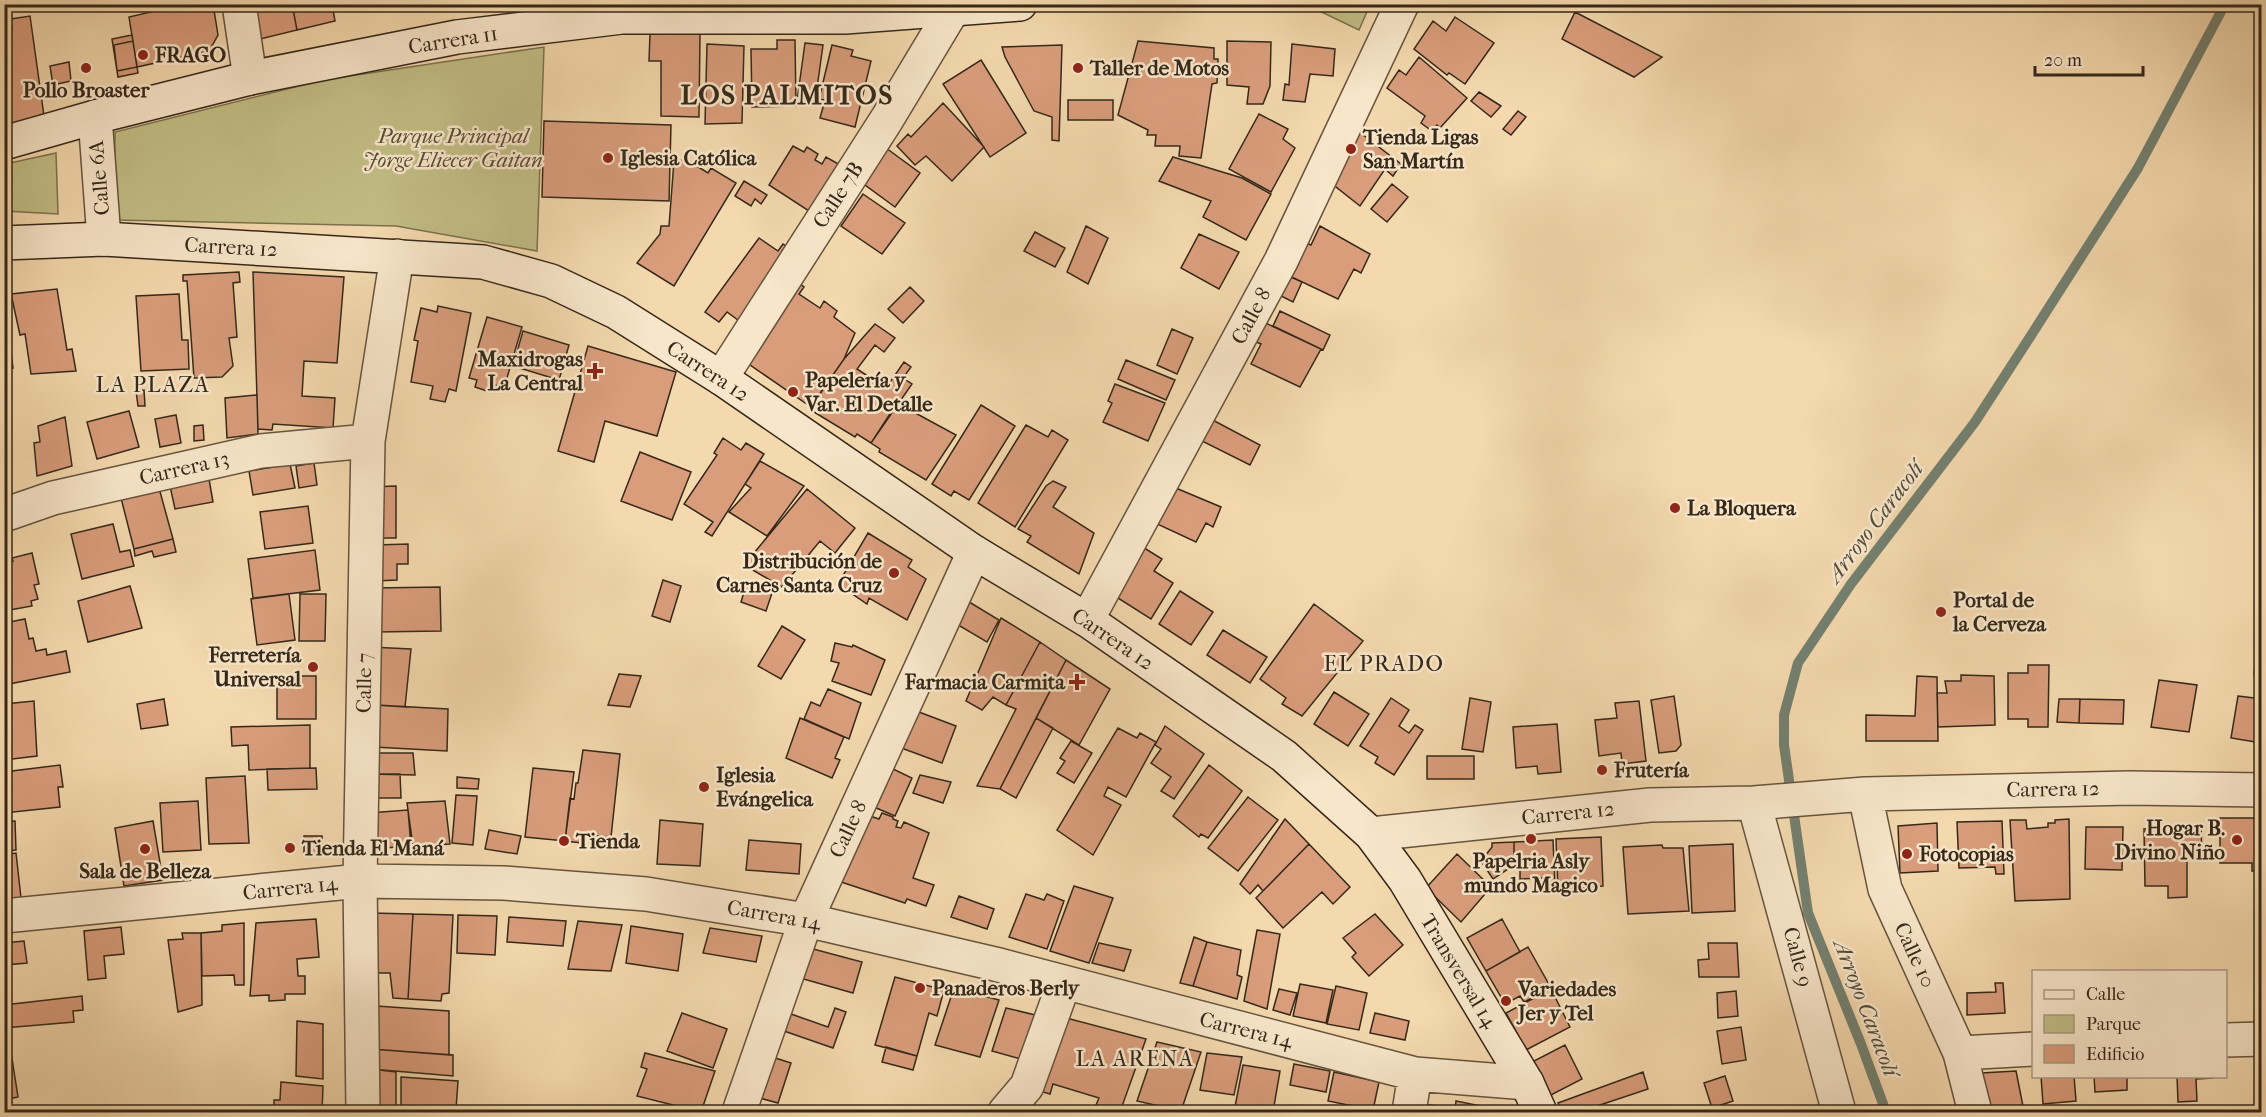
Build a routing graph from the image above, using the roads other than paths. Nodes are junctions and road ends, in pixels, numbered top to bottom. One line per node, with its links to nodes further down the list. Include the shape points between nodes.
1 (239, 4): 5 (street)
2 (1020, 4): 4 (street, Carrera 11)
3 (1402, 4): 15 (street, Calle 8, via 1281,261)
4 (952, 11): 5 (street, Carrera 11, via 845,17 622,17 457,37); 11 (street, Calle 7B)
5 (250, 78): 6 (street, Carrera 11)
6 (94, 117): 7 (street, Carrera 11); 8 (street, Calle 6A)
7 (4, 143)
8 (104, 239): 9 (street, Carrera 12); 10 (street, Carrera 12)
9 (4, 243)
10 (397, 256): 11 (street, Carrera 12, via 483,262 551,281 616,312); 12 (street, Calle 7)
11 (721, 378): 14 (street, Carrera 12)
12 (368, 441): 13 (street, Carrera 13, via 261,451 53,498); 20 (street, Calle 7)
13 (4, 515)
14 (974, 552): 15 (street, Carrera 12); 22 (street, Calle 8)
15 (1087, 620): 19 (street, Carrera 12, via 1284,756)
16 (2262, 790): 17 (street, Carrera 12, via 2130,788)
17 (1865, 794): 18 (street, Carrera 12); 27 (street, Calle 10, via 1885,889)
18 (1754, 803): 19 (street, Carrera 12, via 1650,805); 34 (street, Calle 9)
19 (1371, 834): 29 (street, Transversal 14, via 1405,880)
20 (360, 881): 21 (street, Carrera 14); 22 (street, Carrera 14, via 503,883 646,894); 31 (street, Calle 7)
21 (4, 916)
22 (806, 920): 23 (street, Carrera 14); 32 (street, Calle 8)
23 (1064, 983): 28 (street, Carrera 14); 30 (street, via 1027,1086)
24 (2262, 1039): 25 (street)
25 (2227, 1040)
26 (2032, 1049): 27 (street)
27 (1960, 1053): 35 (street, Calle 10)
28 (1414, 1074): 29 (street, Carrera 14); 33 (street)
29 (1534, 1098)
30 (1005, 1112)
31 (363, 1113)
32 (739, 1113)
33 (1409, 1113)
34 (1839, 1113)
35 (1975, 1113)

